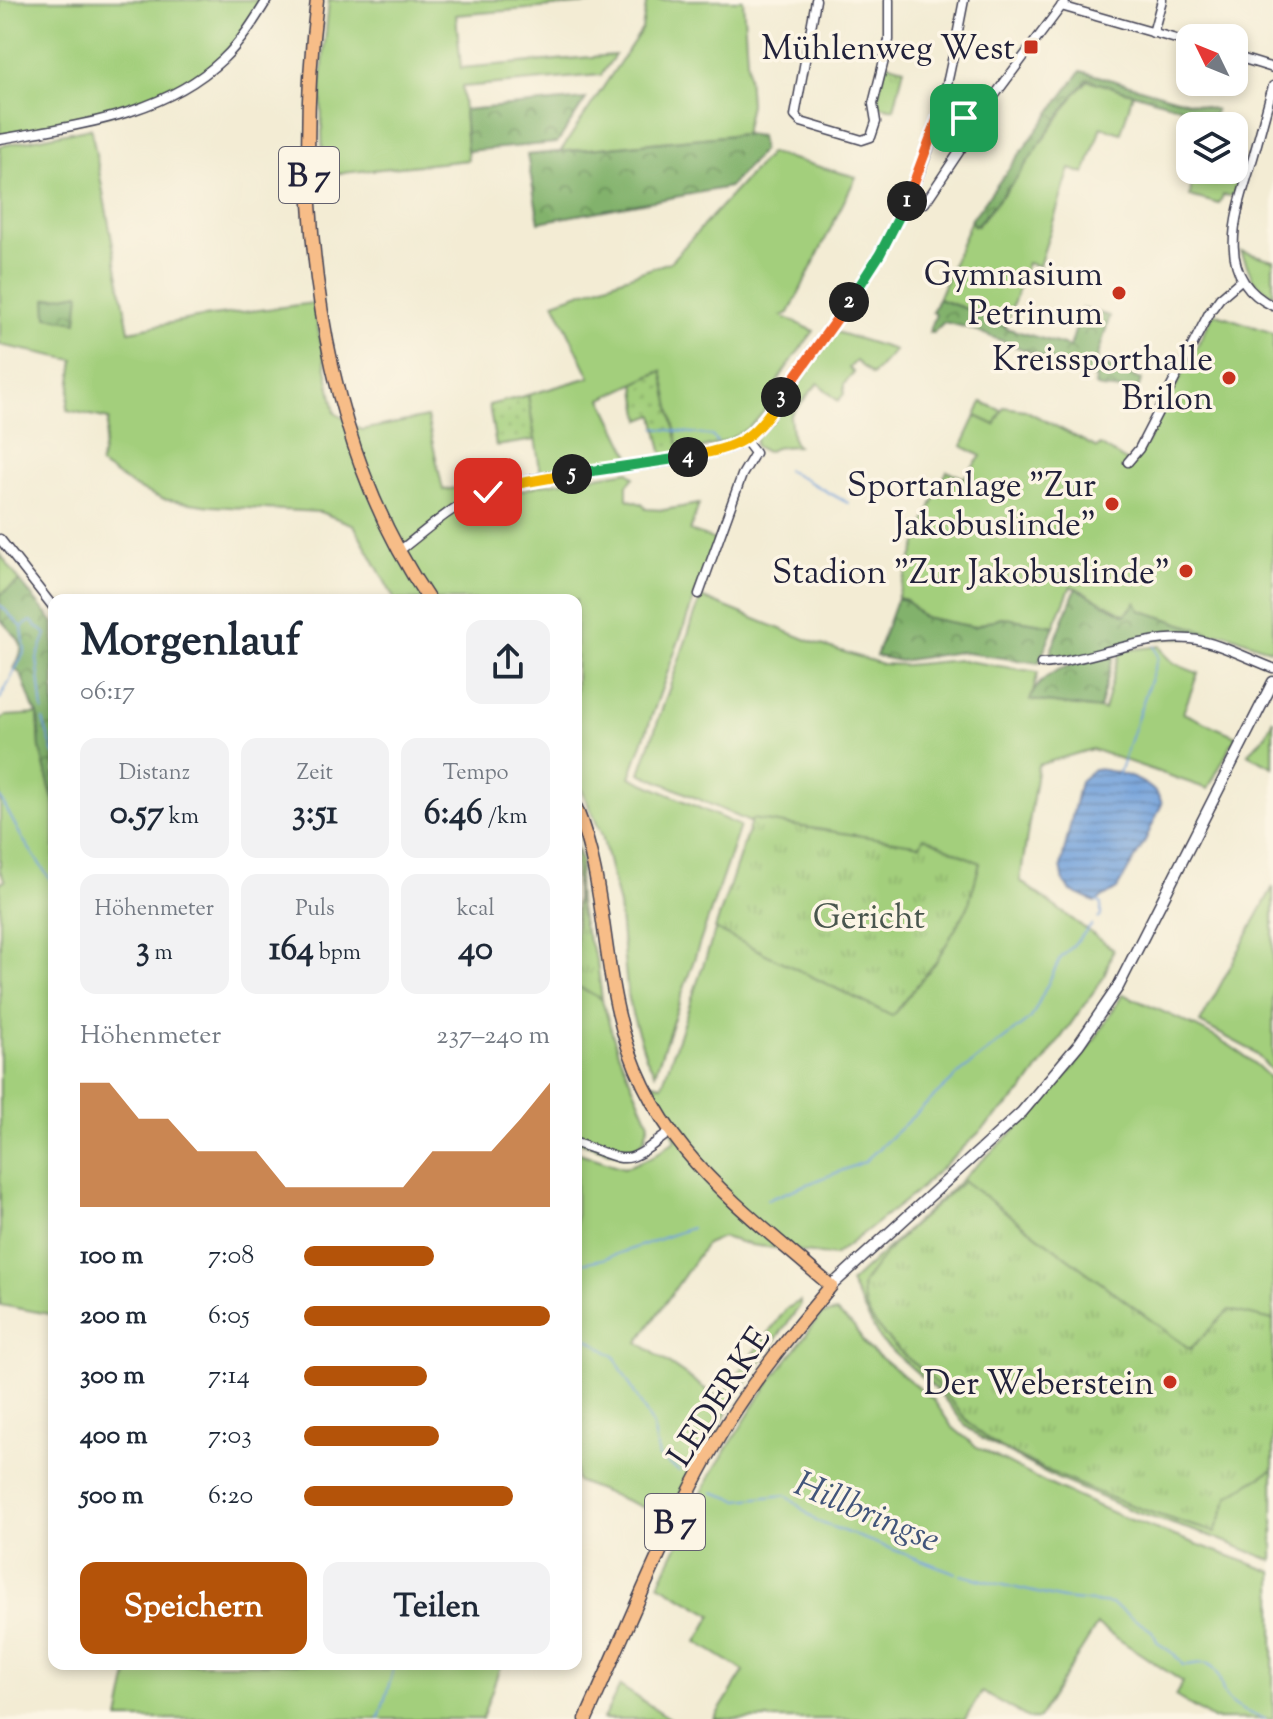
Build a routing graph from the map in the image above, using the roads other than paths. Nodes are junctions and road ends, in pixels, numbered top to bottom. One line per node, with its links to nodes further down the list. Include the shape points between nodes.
1 (267, 0): 15 (street, via 225,58 175,92 103,120)
2 (317, 0): 22 (main road, B 7, via 309,187 328,349 371,494)
3 (816, 0): 4 (street, via 795,116 862,140 871,137 876,122 873,104 889,40)
4 (889, 0)
5 (964, 0): 14 (street)
6 (1162, 0): 8 (street)
7 (1064, 2): 8 (street); 13 (street)
8 (1153, 33): 9 (street)
9 (1176, 39)
10 (1248, 60): 11 (street)
11 (1273, 68)
12 (1273, 86): 17 (street, via 1233,227 1233,251)
13 (993, 100): 14 (street, via 970,117); 16 (street)
14 (939, 115): 19 (street, via 912,191 880,254 762,424)
15 (0, 139)
16 (925, 203)
17 (1242, 279): 18 (street); 20 (street, via 1209,313)
18 (1273, 306)
19 (745, 440): 22 (street, via 689,457 488,492 463,503); 24 (street, via 755,453)
20 (1128, 462)
21 (0, 539): 25 (street)
22 (399, 551): 23 (main road, B 7)
23 (425, 594)
24 (699, 594)
25 (48, 600)
26 (1041, 664): 27 (street, via 1189,639)
27 (1273, 668)
28 (1273, 682): 32 (street, via 1118,987 1079,1044 1022,1112)
29 (582, 826): 30 (main road, via 629,1052)
30 (670, 1132): 31 (street, via 626,1160); 32 (main road, via 706,1176)
31 (582, 1145)
32 (831, 1286): 33 (main road, LEDERKE / B 7, via 764,1369 714,1447)
33 (586, 1719)

